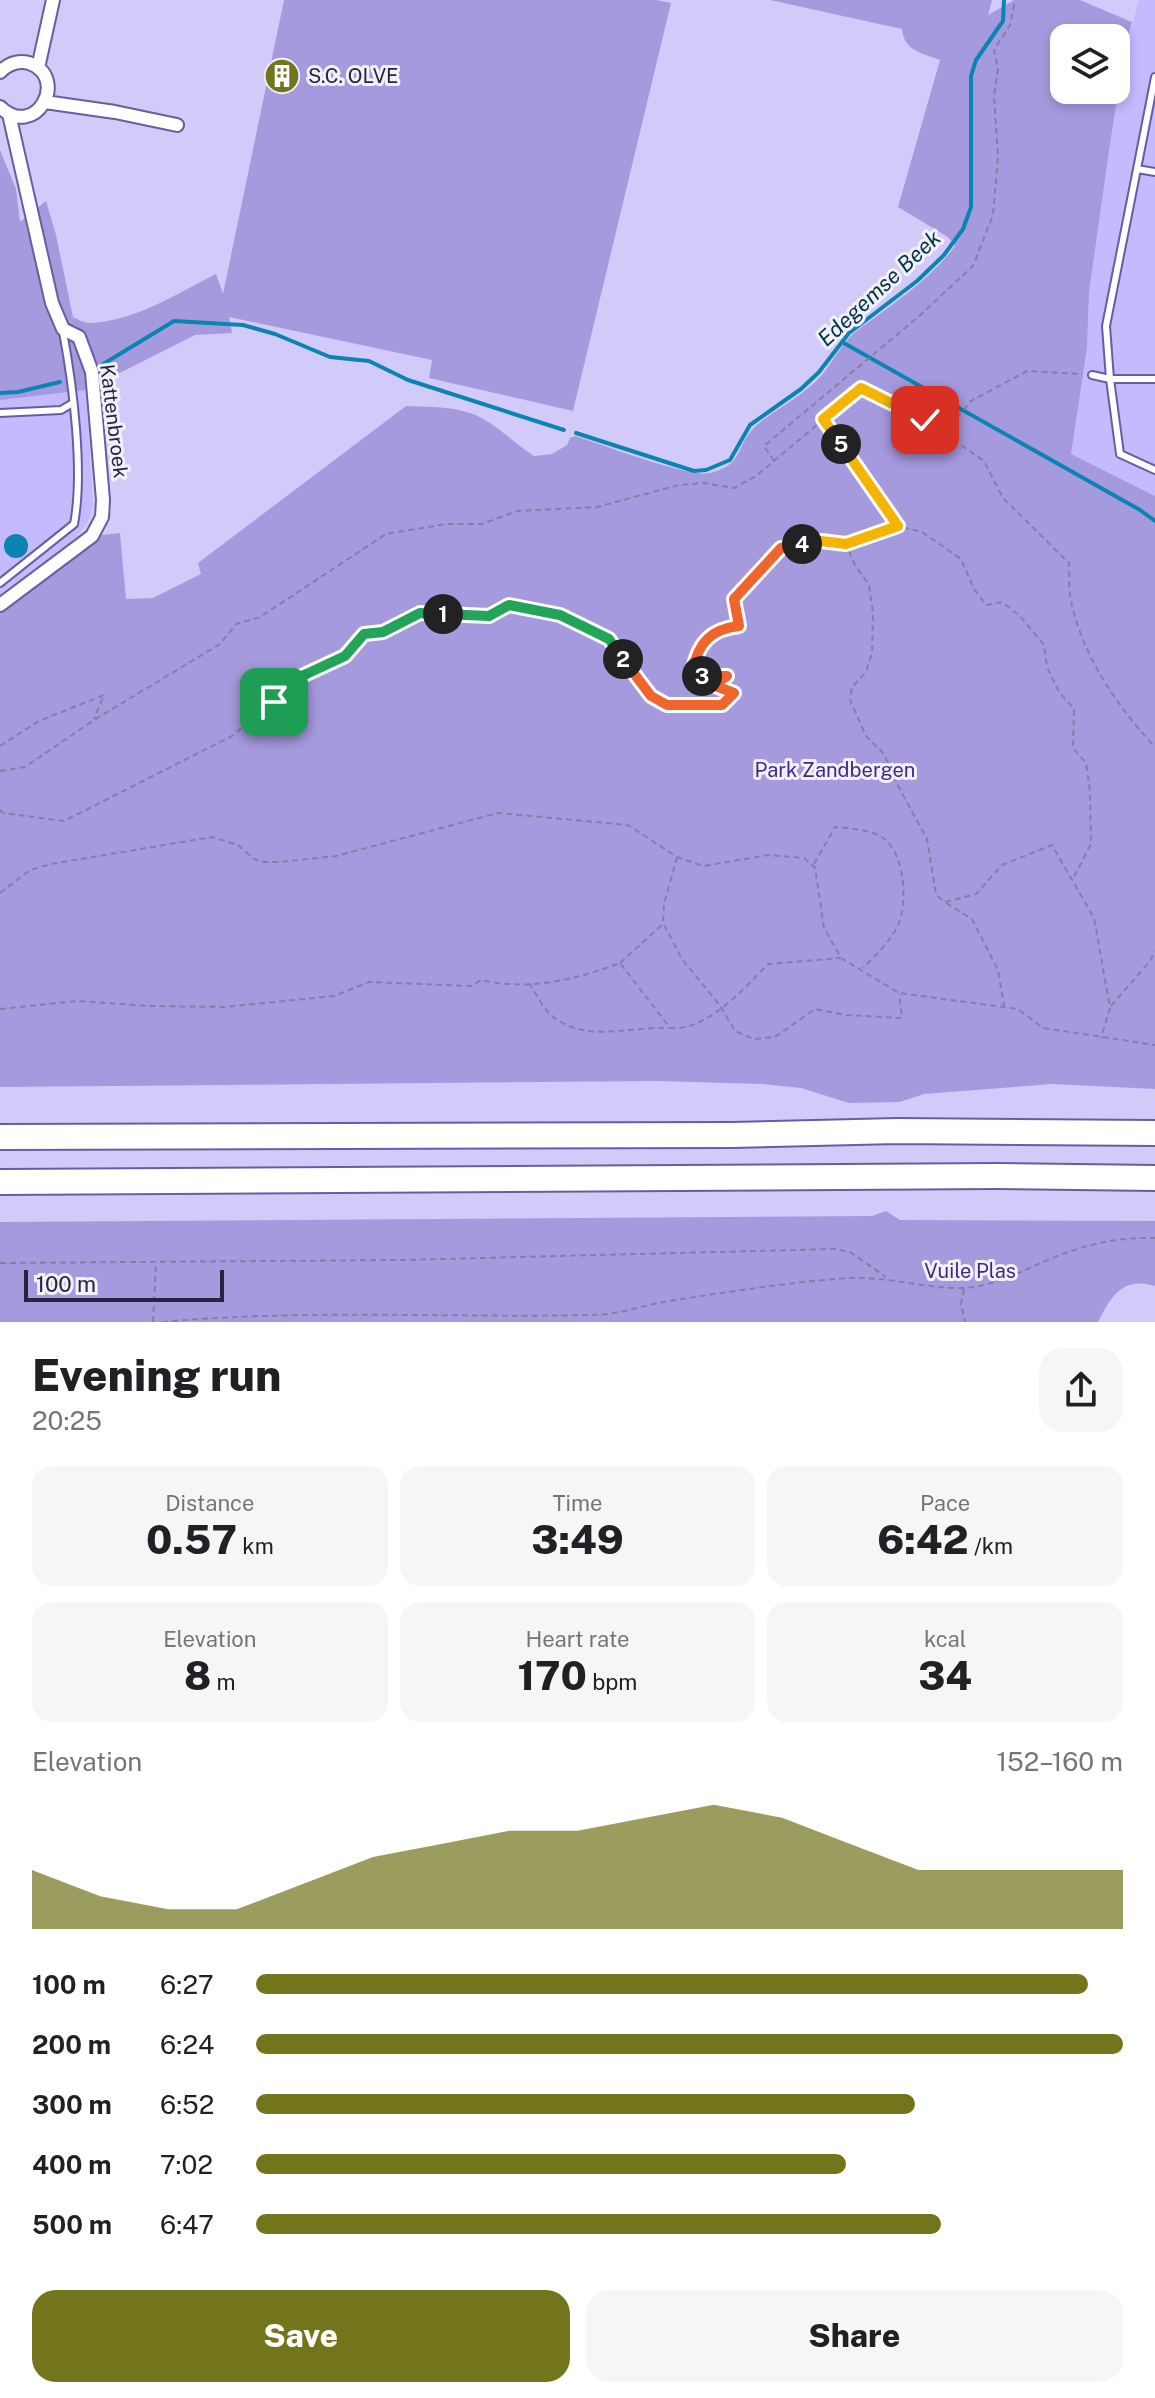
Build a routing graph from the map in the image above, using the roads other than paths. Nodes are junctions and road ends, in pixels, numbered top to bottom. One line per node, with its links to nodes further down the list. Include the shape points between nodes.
1 (53, 0): 2 (street)
2 (38, 68): 3 (street, via 23,62); 5 (street, via 48,85)
3 (0, 72)
4 (1155, 77): 8 (lane)
5 (45, 102): 6 (street, Kattenbroek, via 23,117); 7 (street)
6 (5, 110): 10 (street, Kattenbroek)
7 (177, 125)
8 (1137, 169): 9 (lane); 12 (lane, via 1106,326)
9 (1155, 172)
10 (63, 329): 14 (lane); 18 (street, Kattenbroek, via 79,337 92,372 102,517 92,536)
11 (1092, 375): 12 (lane)
12 (1110, 379): 13 (lane); 16 (lane, via 1120,454)
13 (1155, 379)
14 (73, 403): 15 (lane, via 61,410); 17 (lane, via 79,499 74,524)
15 (0, 413)
16 (1155, 470)
17 (0, 583)
18 (0, 605)
19 (1155, 1133): 20 (highway)
20 (0, 1137)
21 (1155, 1178): 22 (highway)
22 (0, 1182)

